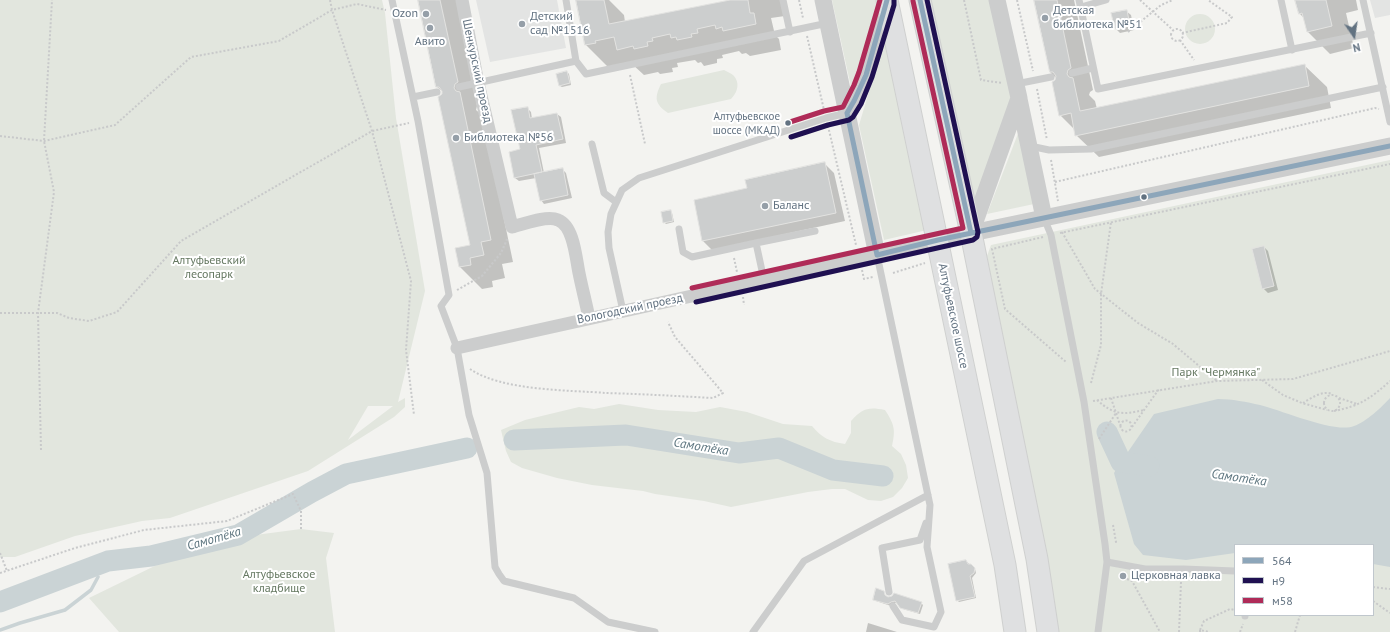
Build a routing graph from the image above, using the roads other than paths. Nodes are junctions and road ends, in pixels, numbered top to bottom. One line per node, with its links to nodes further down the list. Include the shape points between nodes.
1 (392, 0): 26 (lane)
2 (462, 0): 21 (street, Шенкурский проезд)
3 (566, 0): 17 (lane)
4 (783, 0): 14 (lane)
5 (823, 0): 13 (street)
6 (920, 0): 36 (main road)
7 (997, 0): 24 (street)
8 (1106, 0): 12 (lane)
9 (1281, 0): 16 (lane)
10 (1363, 0): 15 (lane)
11 (887, 1): 27 (street, via 862,86); 37 (main road, Алтуфьевское шоссе)
12 (1080, 4): 18 (lane)
13 (828, 23): 14 (lane); 27 (street)
14 (790, 32): 17 (lane, via 586,74)
15 (1371, 33): 16 (lane); 23 (lane)
16 (1292, 50): 18 (lane, via 1098,89)
17 (576, 61): 21 (lane)
18 (1093, 68): 19 (lane)
19 (1072, 73)
20 (1051, 77): 24 (lane)
21 (478, 83): 22 (lane); 42 (street, Шенкурский проезд, via 512,227 548,218 565,225 576,250)
22 (459, 87)
23 (1382, 87): 28 (lane); 30 (lane, via 1091,149 1049,150)
24 (1018, 91): 30 (street); 36 (street)
25 (437, 92): 26 (lane)
26 (413, 97): 43 (lane, via 450,295 441,306)
27 (847, 113): 32 (lane, via 639,178 622,190); 39 (street)
28 (1390, 122)
29 (592, 144): 32 (lane, via 604,193)
30 (1029, 146): 33 (street)
31 (1390, 146): 33 (street, Вологодский проезд)
32 (616, 202): 41 (lane, via 608,232 609,248)
33 (1044, 218): 36 (street, Вологодский проезд); 46 (lane, via 1051,235 1085,402)
34 (679, 229): 38 (lane, via 684,252 692,257)
35 (815, 231): 38 (lane)
36 (971, 233): 37 (street, Вологодский проезд); 53 (main road, via 1036,559)
37 (938, 240): 39 (street, Вологодский проезд); 50 (main road, Алтуфьевское шоссе, via 1003,557)
38 (756, 244): 40 (lane)
39 (877, 255): 40 (street, Вологодский проезд); 44 (lane)
40 (764, 280): 41 (street, Вологодский проезд)
41 (623, 311): 42 (street, Вологодский проезд)
42 (589, 318): 43 (street, Вологодский проезд, via 565,320)
43 (457, 348): 51 (lane, via 469,415 487,473 495,567 499,574 504,581 574,598 608,622)
44 (928, 495): 45 (lane); 52 (lane, via 804,561)
45 (929, 511): 48 (lane, via 920,540 882,548); 49 (lane, via 928,547 941,612 934,627 902,620)
46 (1107, 562): 47 (lane, via 1145,569); 54 (lane)
47 (1234, 572)
48 (889, 592)
49 (893, 606)
50 (1015, 631)
51 (655, 632)
52 (753, 632)
53 (1048, 632)
54 (1098, 632)

